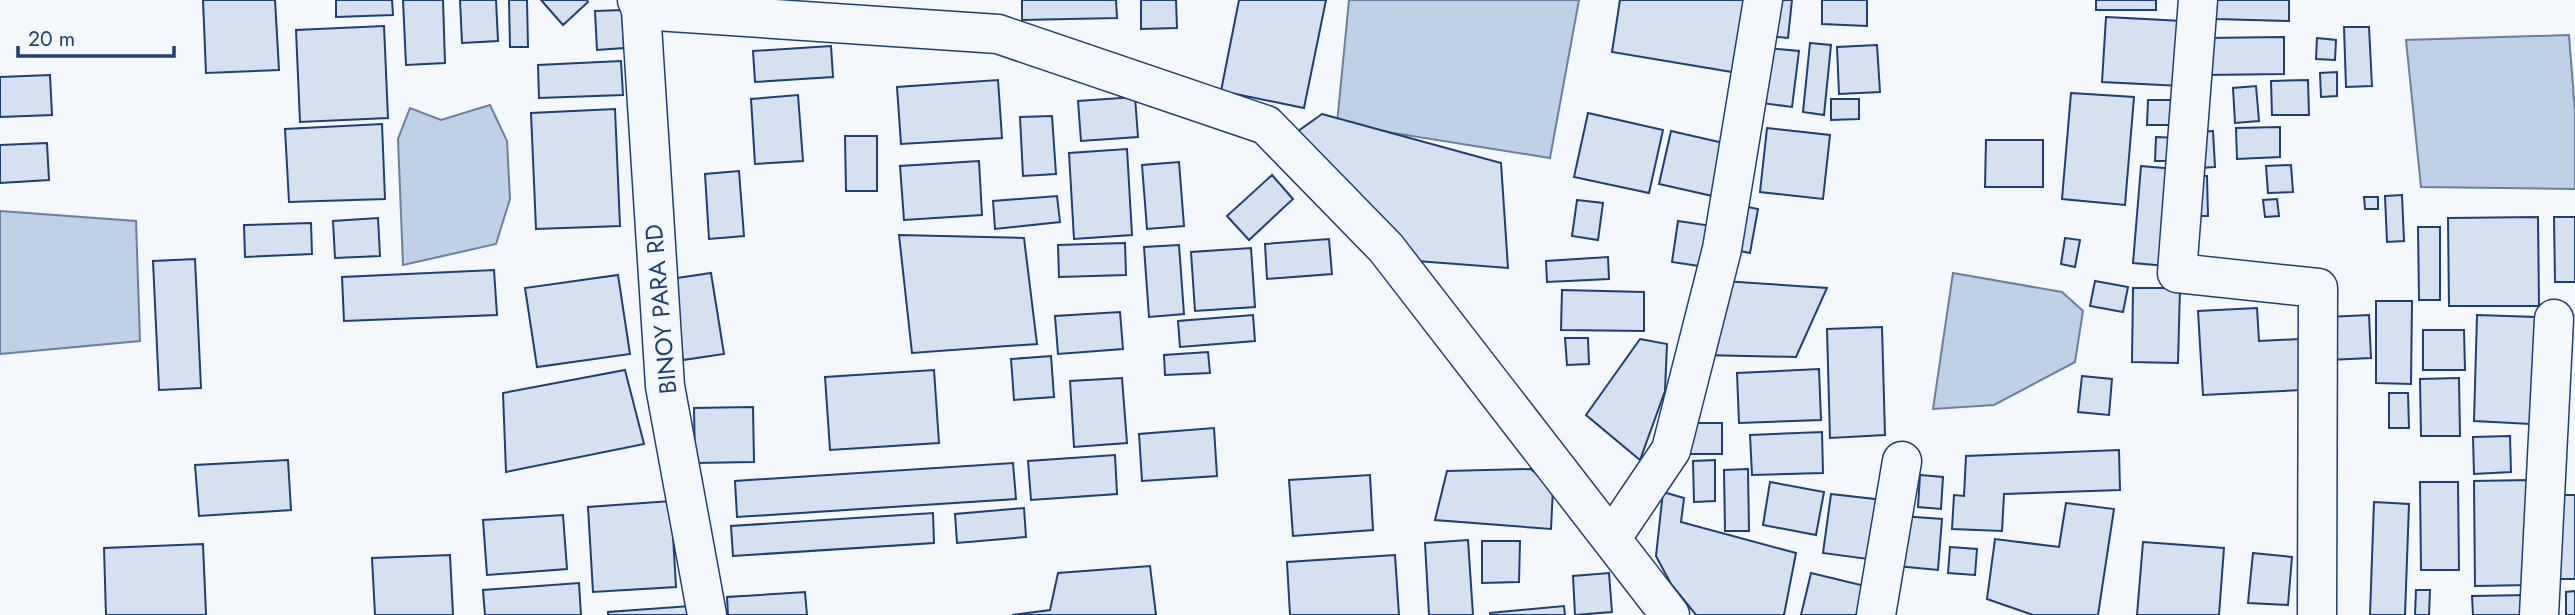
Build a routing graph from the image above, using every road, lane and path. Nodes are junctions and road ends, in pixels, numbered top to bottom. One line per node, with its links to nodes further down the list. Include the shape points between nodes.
1 (1763, 0): 6 (street, via 1722,249 1671,450)
2 (2198, 0): 10 (street, via 2176,273 2318,288)
3 (639, 5): 6 (street, via 998,34 1266,125 1386,248); 7 (street, BINOY PARA RD, via 665,386)
4 (2554, 319): 11 (street)
5 (1902, 461): 9 (street)
6 (1611, 539): 8 (street)
7 (707, 615)
8 (1670, 615)
9 (1876, 615)
10 (2317, 615)
11 (2539, 615)

